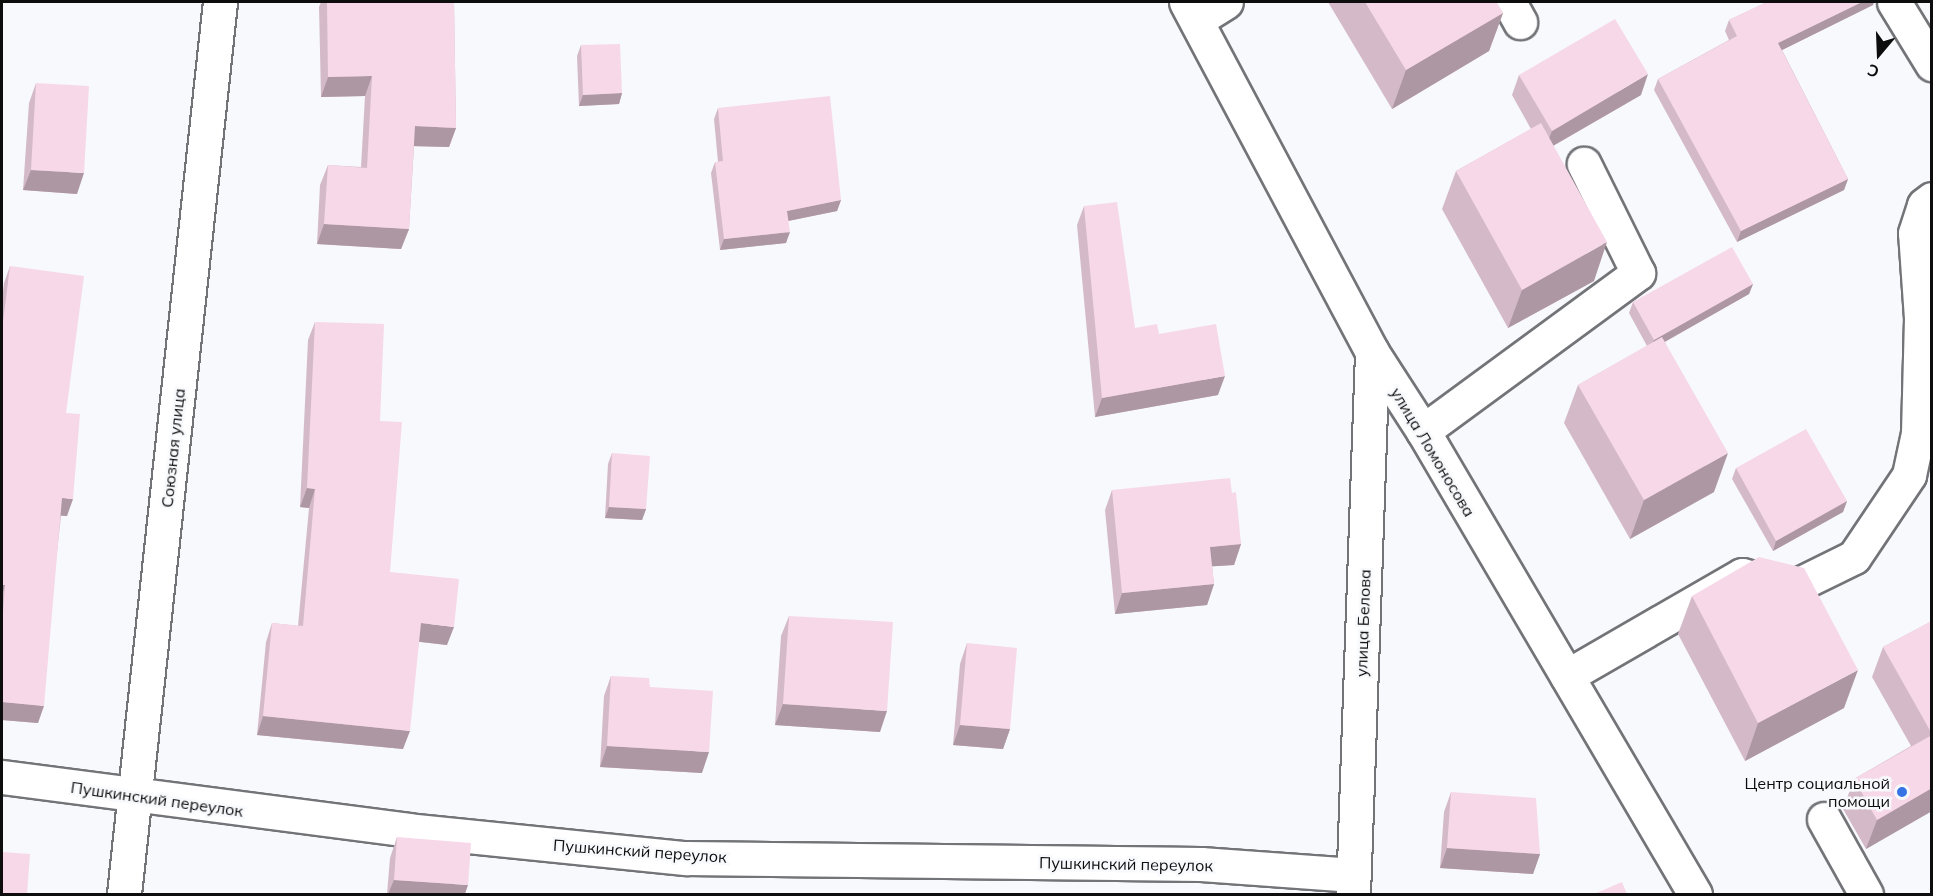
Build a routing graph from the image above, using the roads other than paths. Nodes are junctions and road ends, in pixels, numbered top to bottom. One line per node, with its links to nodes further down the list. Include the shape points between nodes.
1 (220, 2): 12 (street, Союзная улица)
2 (1226, 2): 4 (street)
3 (1894, 2): 5 (street)
4 (1192, 11): 8 (street, улица Ломоносова)
5 (1932, 64)
6 (1584, 164): 9 (street, via 1638,273)
7 (1932, 199): 10 (street, via 1924,205 1915,233 1921,318 1916,443 1909,475 1854,557 1791,588 1742,576)
8 (1372, 352): 9 (street, улица Ломоносова); 14 (street, улица Белова)
9 (1423, 431): 10 (street, улица Ломоносова)
10 (1567, 676): 16 (street, улица Ломоносова)
11 (2, 777): 12 (street, Пушкинский переулок)
12 (135, 797): 14 (street, Пушкинский переулок, via 686,858 1201,864); 15 (street, Союзная улица)
13 (1824, 819): 17 (street)
14 (1353, 884)
15 (124, 894)
16 (1695, 894)
17 (1866, 894)

